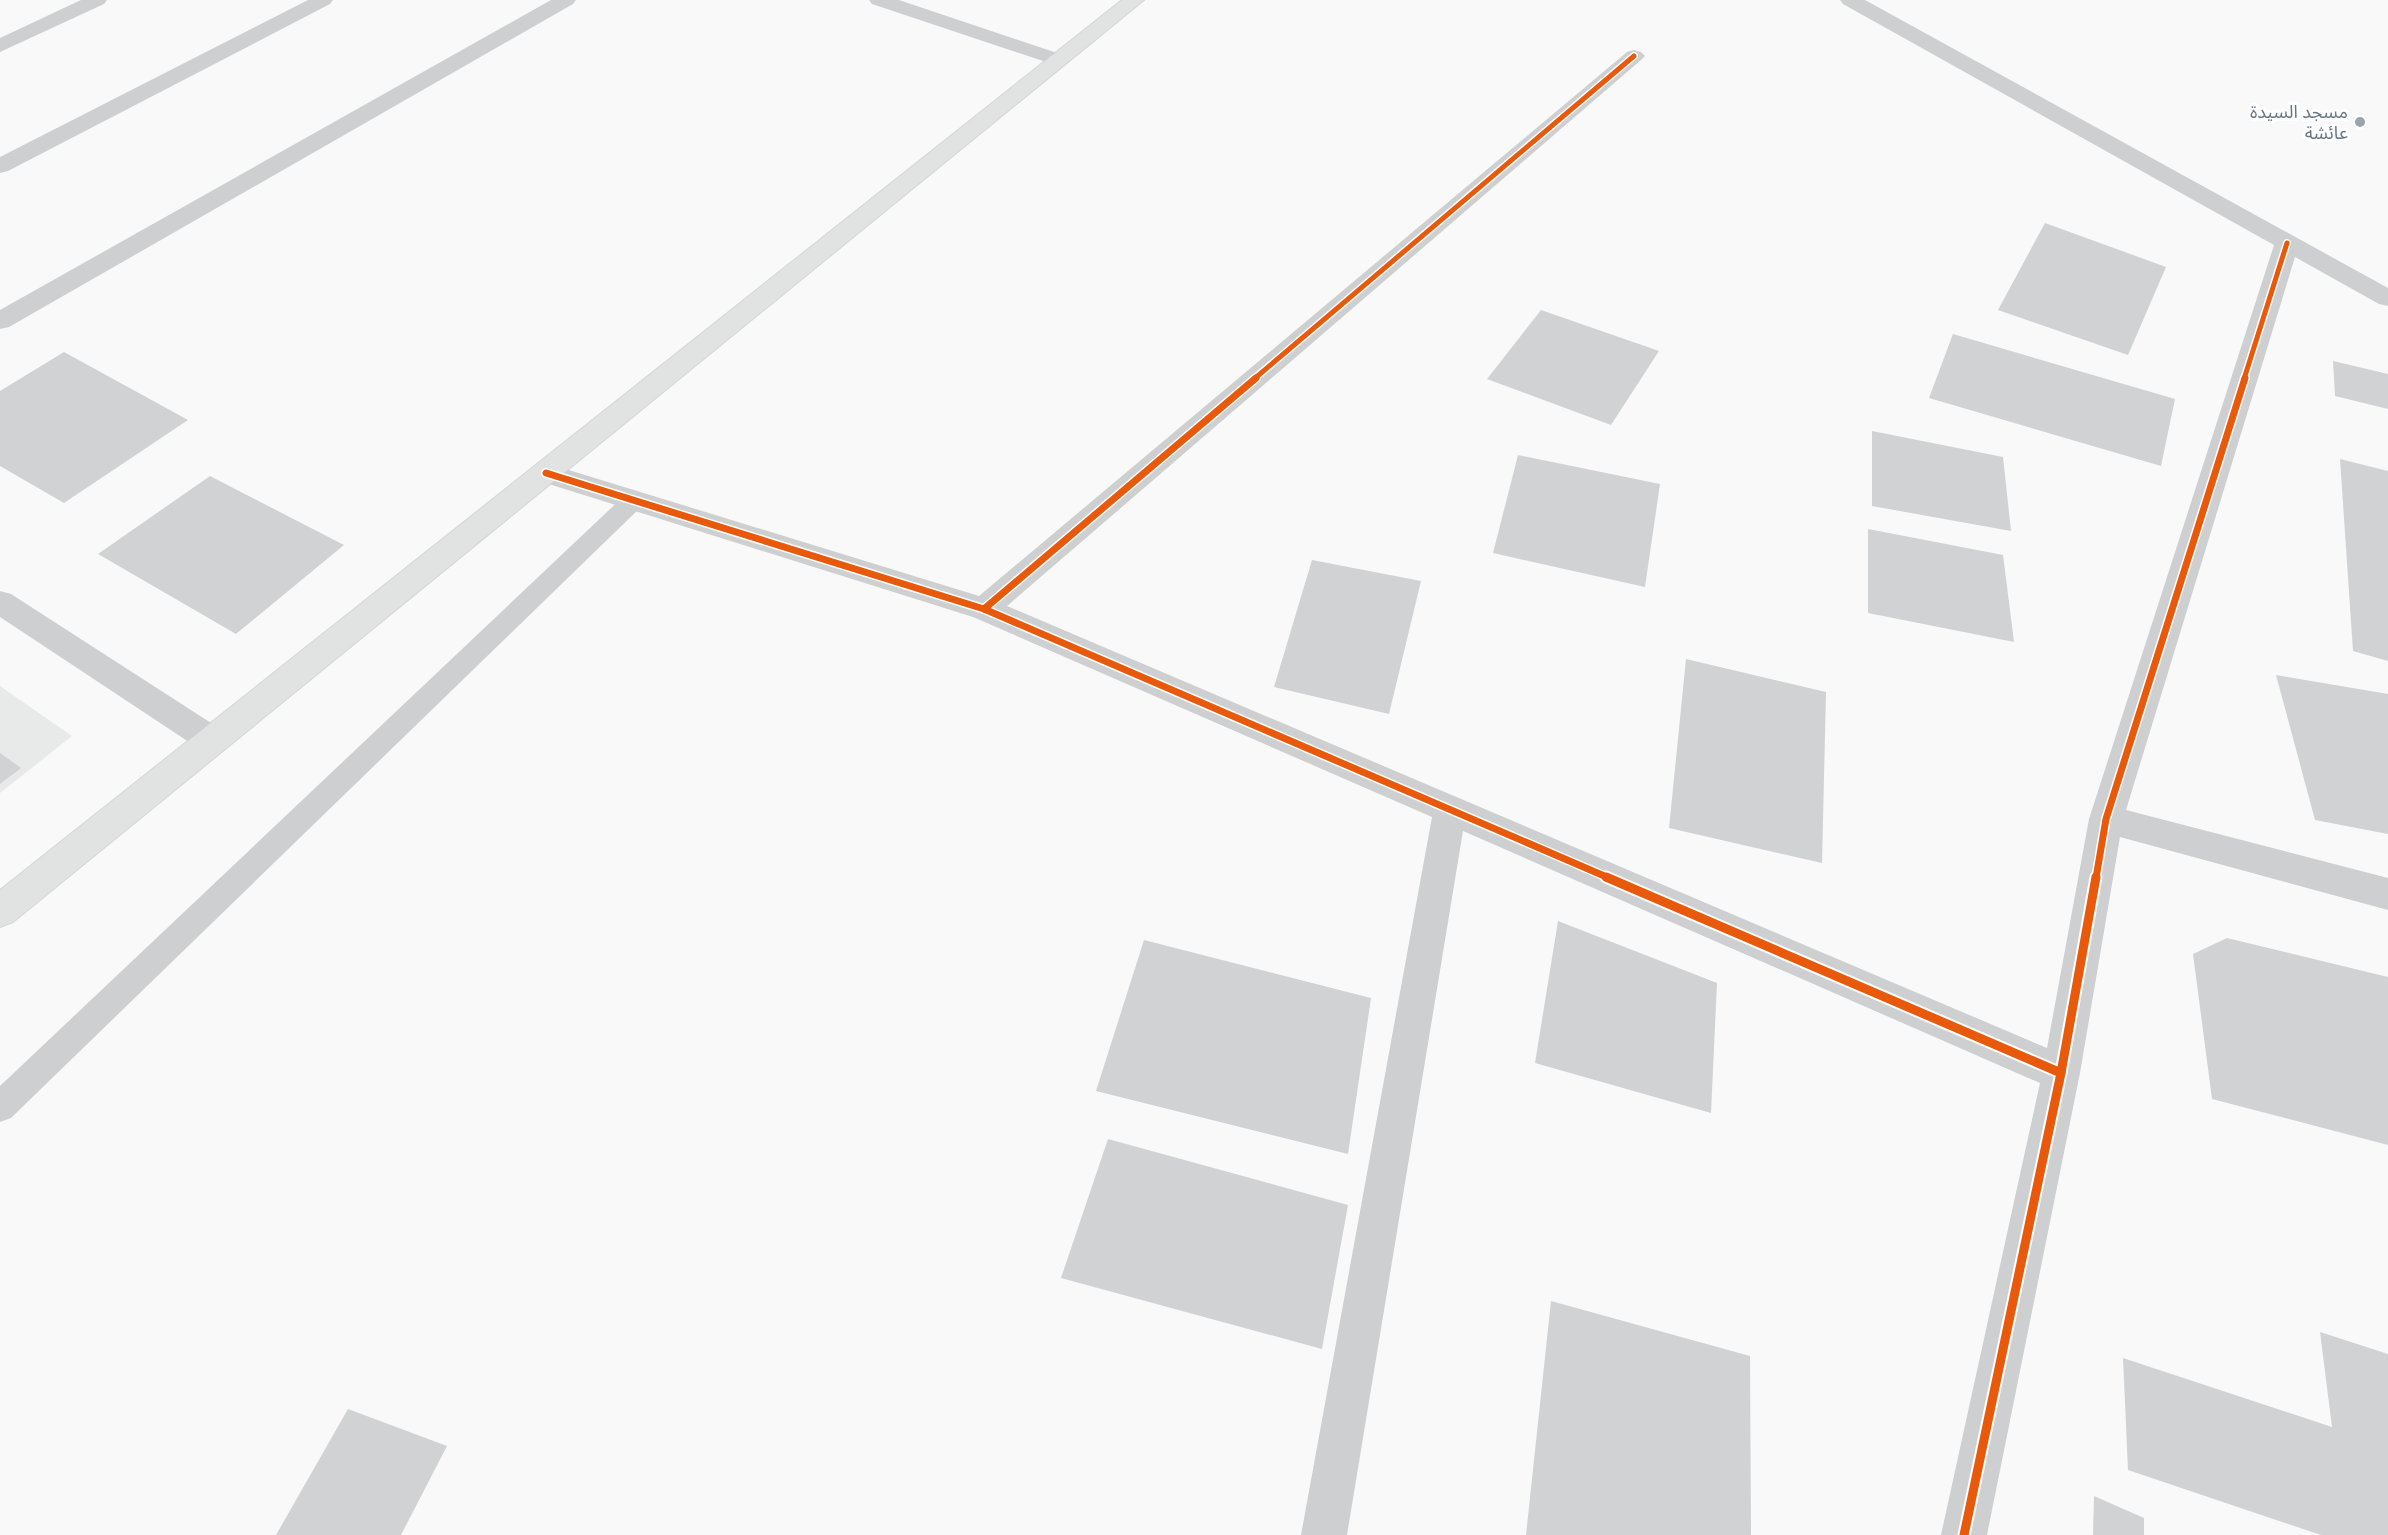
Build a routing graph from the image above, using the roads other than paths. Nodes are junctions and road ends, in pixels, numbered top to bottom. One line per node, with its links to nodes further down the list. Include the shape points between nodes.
1 (97, 0): 7 (street)
2 (323, 0): 10 (street)
3 (566, 0): 13 (street)
4 (879, 0): 9 (street)
5 (1134, 0): 9 (main road)
6 (1850, 0): 11 (street)
7 (0, 46)
8 (1634, 56): 17 (street)
9 (1059, 60): 14 (main road)
10 (0, 166)
11 (2288, 243): 12 (street); 20 (street)
12 (2388, 298)
13 (0, 321)
14 (546, 473): 15 (street); 18 (main road)
15 (634, 500): 17 (street); 24 (lane)
16 (0, 602): 18 (street)
17 (984, 609): 19 (street)
18 (213, 741): 22 (main road)
19 (1450, 809): 23 (street); 25 (street)
20 (2106, 819): 21 (street); 23 (street)
21 (2388, 894)
22 (0, 911)
23 (2061, 1073): 26 (street)
24 (0, 1107)
25 (1324, 1535)
26 (1964, 1535)

